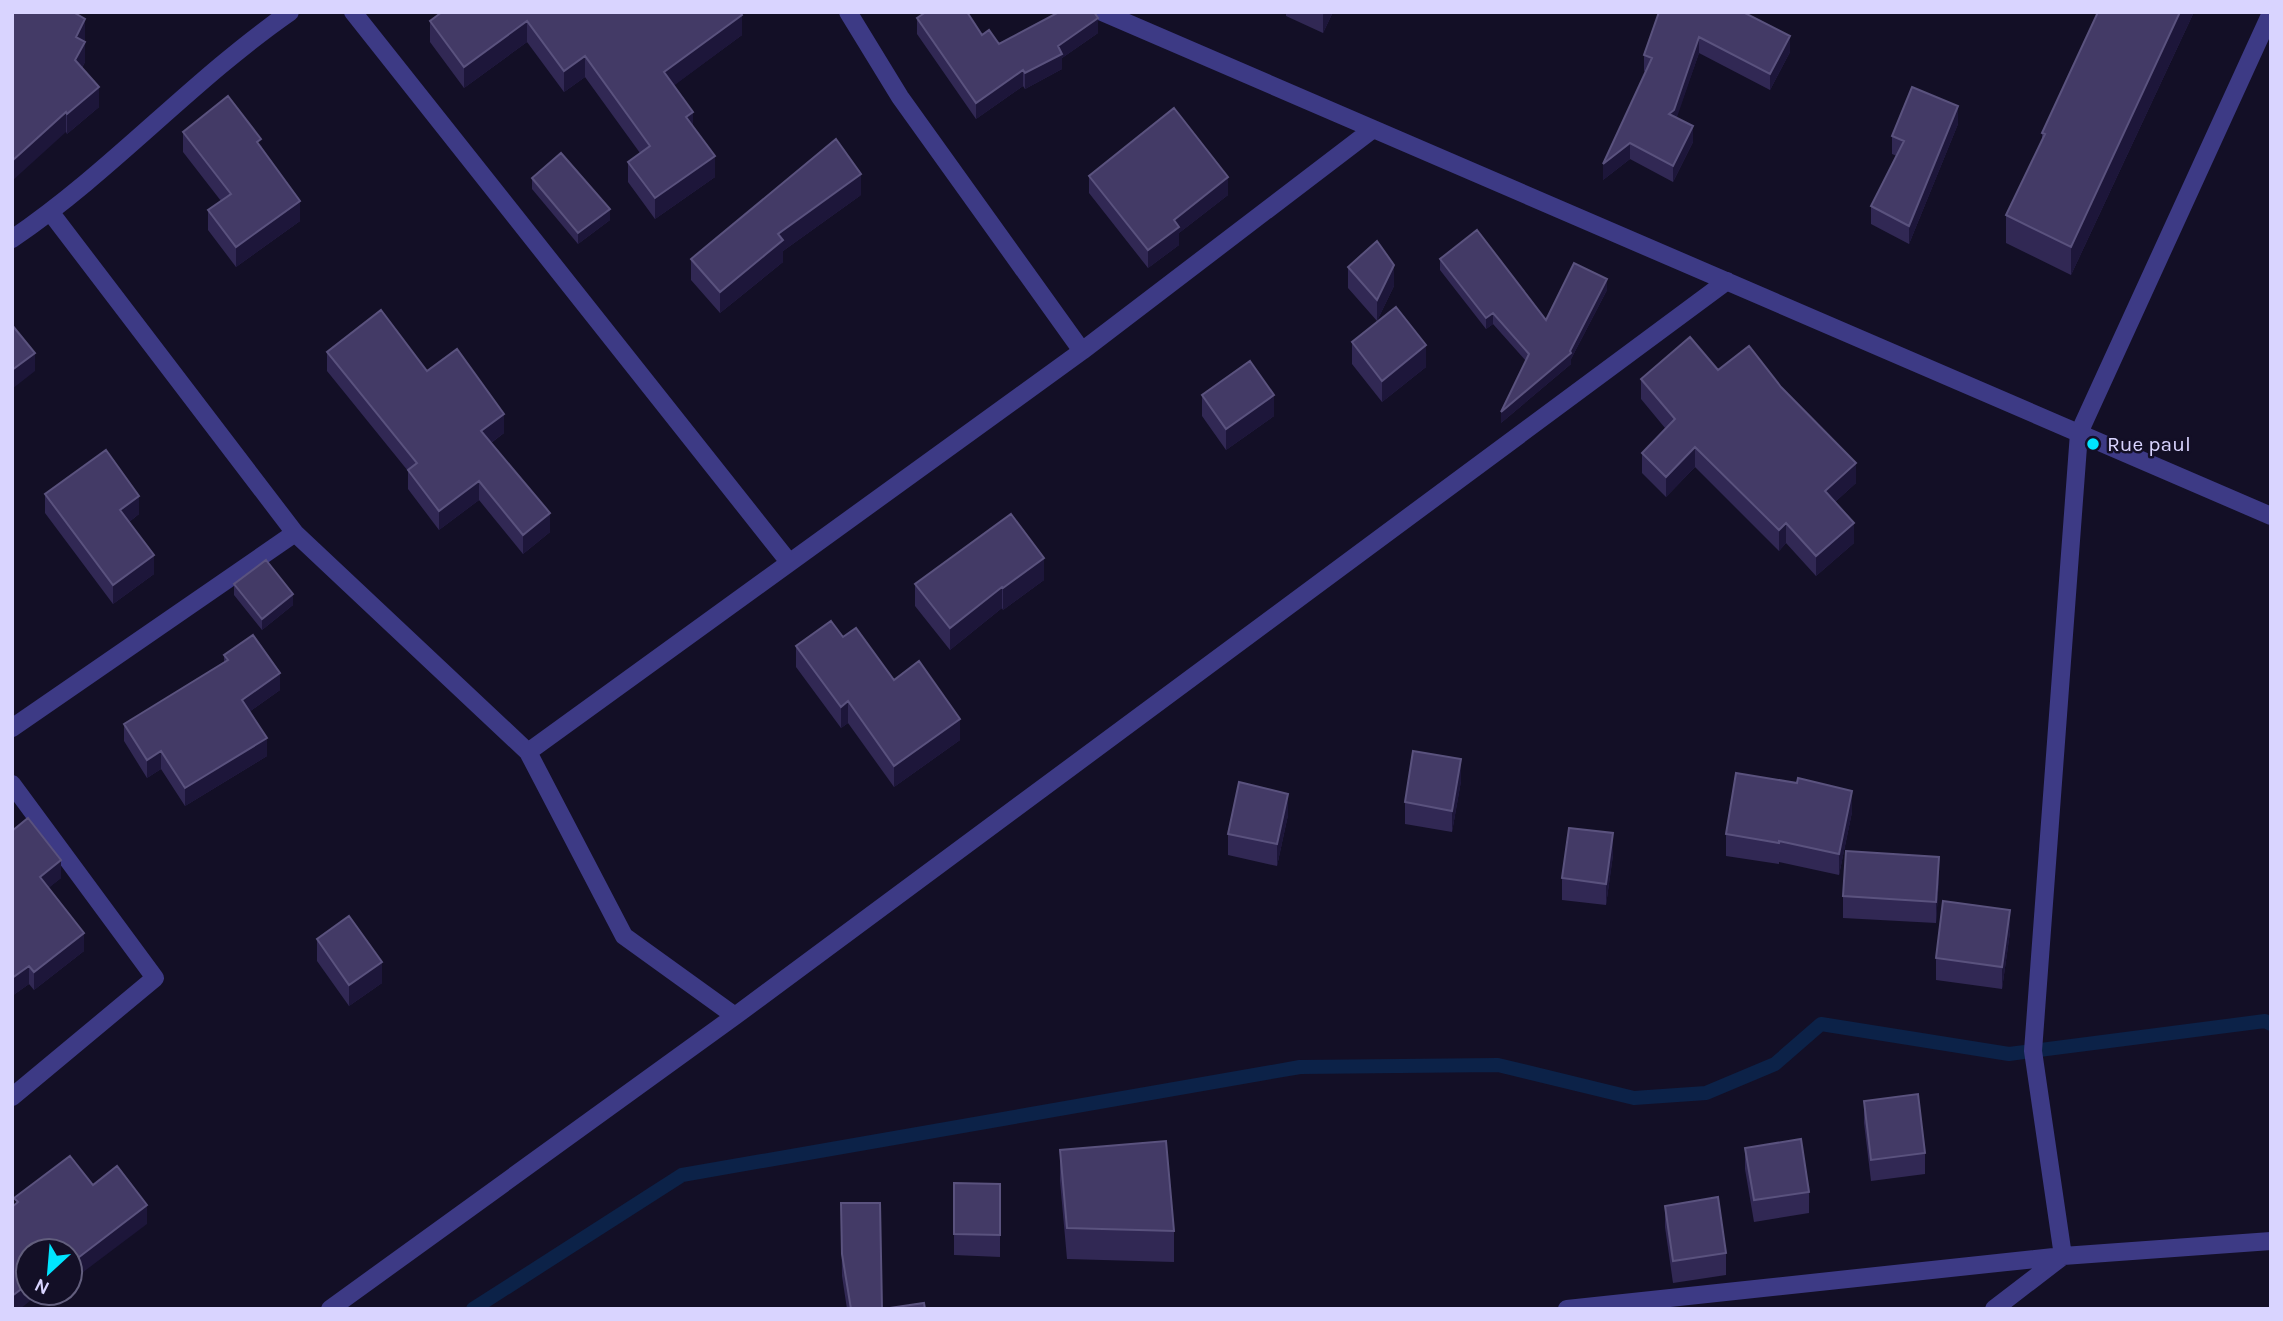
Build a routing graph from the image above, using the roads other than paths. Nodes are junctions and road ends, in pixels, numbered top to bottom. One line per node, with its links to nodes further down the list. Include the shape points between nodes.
1 (290, 12): 7 (street, via 251,39)
2 (353, 12): 14 (street)
3 (848, 12): 10 (street, via 900,97)
4 (1102, 12): 6 (street)
5 (2271, 13): 11 (street)
6 (1373, 129): 9 (street); 10 (street)
7 (51, 213): 8 (street); 13 (street)
8 (12, 239)
9 (1727, 281): 11 (street); 18 (street)
10 (1082, 351): 14 (street)
11 (2079, 433): 12 (street); 21 (street, via 2033,1051)
12 (2271, 516)
13 (295, 533): 15 (street); 16 (street)
14 (789, 562): 16 (street)
15 (12, 728)
16 (528, 751): 18 (street, via 624,936)
17 (12, 784): 19 (street, via 155,978)
18 (735, 1016): 22 (street)
19 (12, 1097)
20 (2271, 1241): 21 (street)
21 (2063, 1256): 23 (street); 24 (street)
22 (330, 1309)
23 (1567, 1309)
24 (1994, 1309)

